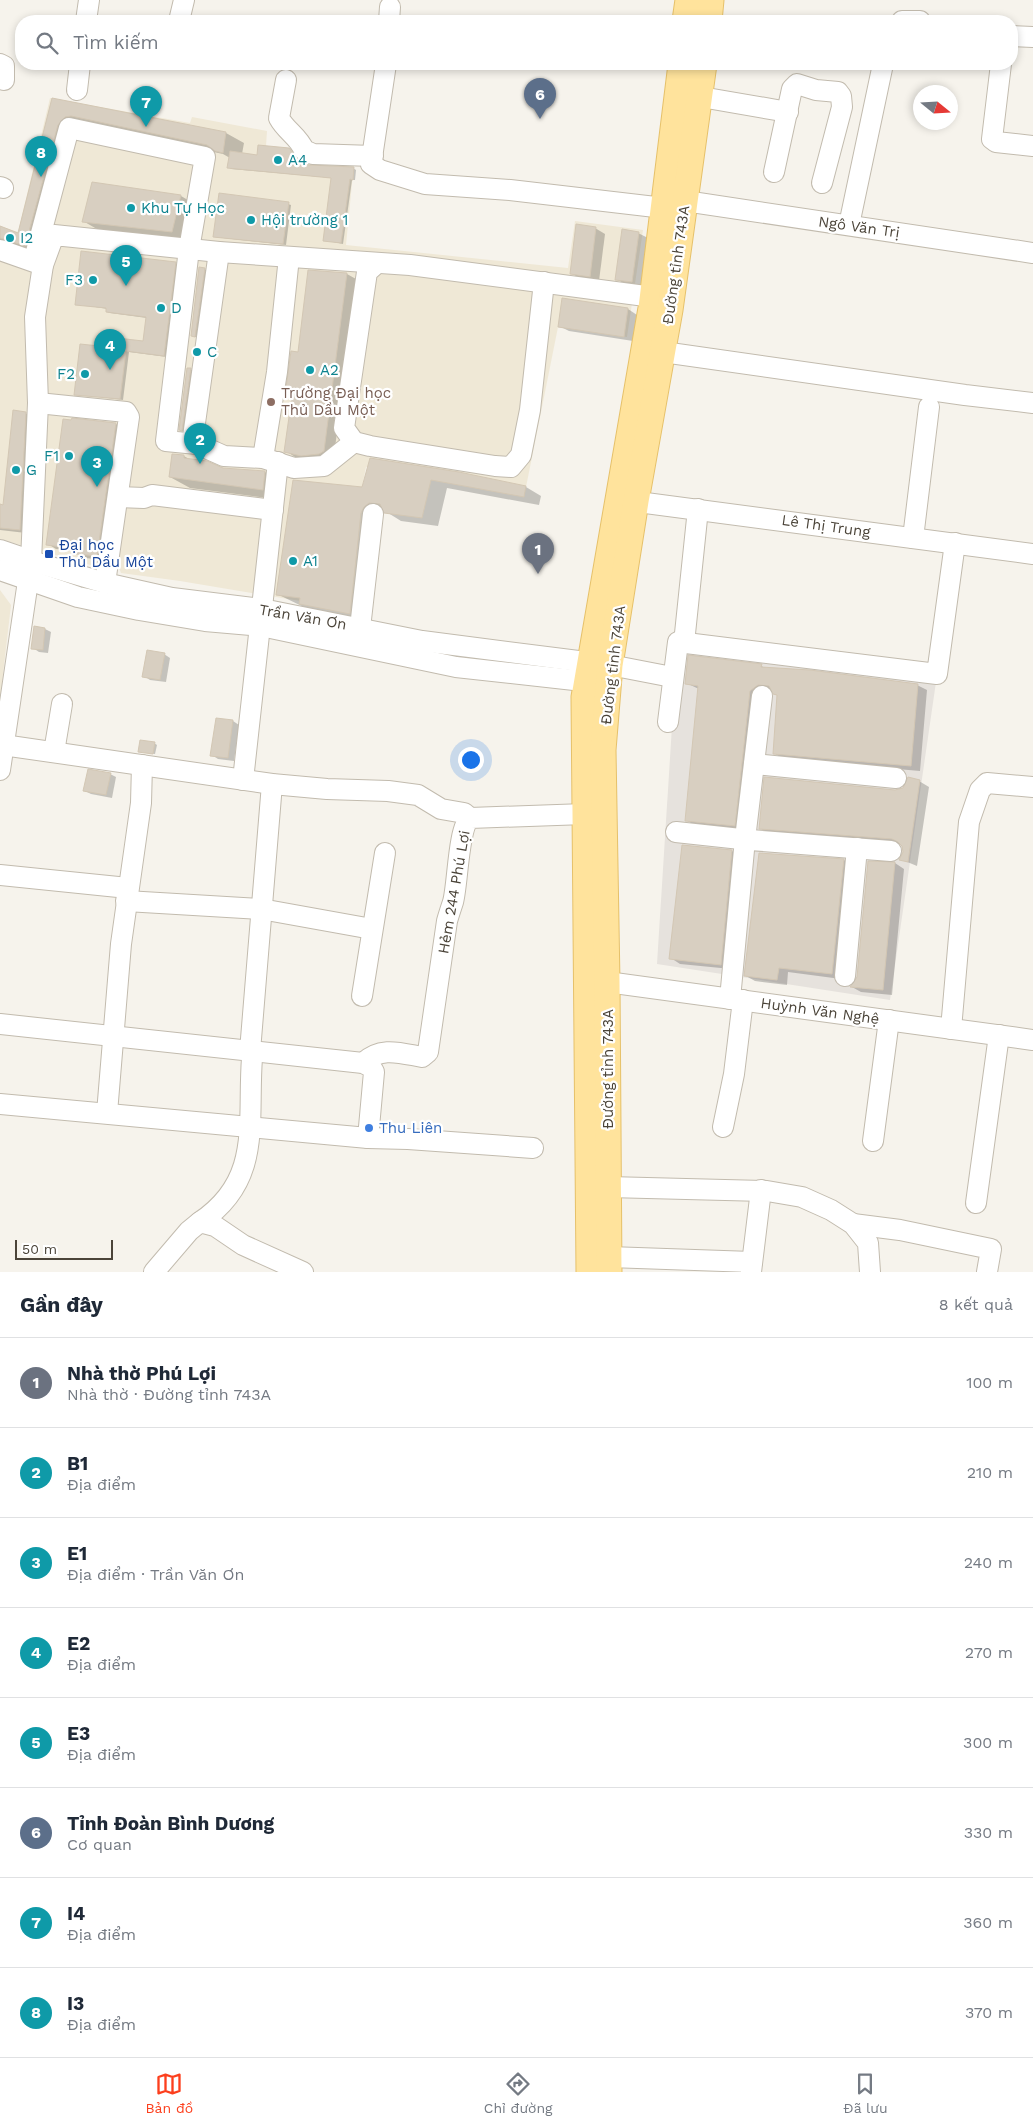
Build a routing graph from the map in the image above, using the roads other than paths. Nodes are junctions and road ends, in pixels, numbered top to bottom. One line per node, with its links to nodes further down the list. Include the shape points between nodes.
1 (89, 0): 5 (street)
2 (184, 0): 6 (street)
3 (688, 0): 7 (main road)
4 (711, 0): 8 (main road)
5 (87, 15)
6 (180, 15)
7 (686, 15)
8 (710, 15)
9 (1018, 36): 10 (street)
10 (1033, 37)
11 (79, 70): 18 (street)
12 (385, 70): 22 (street)
13 (681, 70): 25 (main road, Đường tỉnh 743A)
14 (703, 70): 19 (main road, Đường tỉnh 743A)
15 (882, 70): 26 (street)
16 (1000, 70): 21 (street, via 992,139)
17 (286, 80): 22 (street, via 278,118 304,150 313,154)
18 (77, 90)
19 (701, 97): 20 (street); 25 (main road, Đường tỉnh 743A)
20 (788, 112): 23 (street); 24 (street, via 790,95 797,84 838,92 841,96 842,107)
21 (1033, 146)
22 (372, 156): 25 (street, Ngô Văn Trị, via 371,164 380,170 425,184)
23 (774, 172)
24 (822, 183)
25 (675, 204): 26 (street, Ngô Văn Trị); 35 (main road, Đường tỉnh 743A); 36 (main road, Đường tỉnh 743A)
26 (849, 225): 30 (street, Ngô Văn Trị)
27 (189, 249): 29 (street); 32 (street, via 54,235); 32 (street, via 205,157 69,128); 41 (street, via 166,441)
28 (0, 250): 32 (street)
29 (219, 252): 31 (street); 41 (street, via 193,437)
30 (1033, 253)
31 (289, 258): 33 (street); 42 (street)
32 (38, 263): 37 (street, via 35,317)
33 (376, 264): 34 (street, via 410,265); 40 (street, via 367,272 344,428)
34 (544, 282): 35 (street); 40 (street, via 530,410 521,455 511,467)
35 (653, 297): 44 (main road, Đường tỉnh 743A)
36 (662, 352): 38 (street); 44 (main road, Đường tỉnh 743A)
37 (38, 403): 43 (street, via 126,412 128,432); 52 (street)
38 (1033, 403)
39 (930, 407): 48 (street)
40 (354, 442): 42 (street, via 324,466 294,468)
41 (198, 444): 42 (street, via 224,456)
42 (271, 460): 46 (street)
43 (118, 497): 46 (street, via 144,498 152,495); 55 (street)
44 (627, 500): 45 (street, Lê Thị Trung); 59 (main road, Đường tỉnh 743A)
45 (698, 509): 48 (street, Lê Thị Trung); 58 (street)
46 (273, 510): 56 (street)
47 (373, 514): 57 (street)
48 (913, 538): 49 (street, Lê Thị Trung)
49 (955, 543): 51 (street, Lê Thị Trung); 58 (street, via 937,674)
50 (0, 550): 52 (street, Trần Văn Ơn)
51 (1033, 554)
52 (31, 561): 55 (street, Trần Văn Ơn)
53 (0, 570): 54 (street, Trần Văn Ơn)
54 (28, 581): 56 (street, Trần Văn Ơn, via 78,597 197,620); 64 (street)
55 (105, 582): 56 (street, Trần Văn Ơn)
56 (262, 618): 57 (street, Trần Văn Ơn, via 298,618); 59 (street, Trần Văn Ơn, via 456,667); 70 (street)
57 (360, 628): 59 (street, Trần Văn Ơn)
58 (684, 643): 60 (street, via 678,642)
59 (599, 673): 60 (street); 73 (main road, Đường tỉnh 743A, via 584,696); 85 (main road, Đường tỉnh 743A, via 603,750)
60 (672, 677): 63 (street)
61 (762, 696): 66 (street)
62 (62, 704): 65 (street)
63 (668, 722)
64 (3, 745): 65 (street); 68 (street)
65 (54, 752): 67 (street)
66 (754, 764): 69 (street); 76 (street)
67 (142, 765): 70 (street); 81 (street, via 141,803)
68 (0, 770)
69 (896, 778)
70 (243, 780): 71 (street)
71 (272, 784): 74 (street, via 418,794 441,809 464,813); 82 (street)
72 (1033, 787): 90 (street, via 987,783 980,790 969,822)
73 (585, 814): 74 (street, Hẻm 244 Phú Lợi); 85 (main road, Đường tỉnh 743A)
74 (470, 818): 95 (street, Hẻm 244 Phú Lợi, via 463,834 447,921 428,1052 422,1057 389,1052 373,1055)
75 (676, 832): 76 (street)
76 (745, 839): 77 (street); 87 (street)
77 (857, 848): 78 (street); 84 (street)
78 (891, 851)
79 (385, 853): 83 (street)
80 (0, 875): 81 (street)
81 (127, 895): 82 (street); 92 (street)
82 (261, 909): 83 (street); 94 (street)
83 (372, 929): 86 (street)
84 (845, 976)
85 (597, 982): 87 (street, Huỳnh Văn Nghệ); 103 (main road, Đường tỉnh 743A); 112 (main road, Đường tỉnh 743A)
86 (362, 996)
87 (737, 1000): 88 (street, Huỳnh Văn Nghệ); 99 (street, via 734,1074)
88 (889, 1020): 90 (street, Huỳnh Văn Nghệ); 101 (street)
89 (0, 1024): 92 (street)
90 (951, 1029): 91 (street, Huỳnh Văn Nghệ)
91 (999, 1035): 93 (street, Huỳnh Văn Nghệ); 105 (street)
92 (113, 1036): 94 (street); 97 (street)
93 (1033, 1040)
94 (250, 1051): 95 (street); 98 (street)
95 (363, 1064): 100 (street, via 374,1072)
96 (0, 1104): 97 (street)
97 (107, 1114): 98 (street)
98 (249, 1126): 100 (street); 106 (street, via 245,1166 217,1211)
99 (724, 1127)
100 (368, 1138): 102 (street)
101 (873, 1141)
102 (533, 1148)
103 (608, 1186): 104 (street); 108 (main road, Đường tỉnh 743A)
104 (760, 1190): 107 (street, via 802,1196); 109 (street)
105 (976, 1203)
106 (200, 1222): 110 (street); 111 (street, via 215,1226 243,1245)
107 (853, 1224): 113 (street, via 868,1243); 114 (street, via 991,1249)
108 (609, 1264): 109 (street)
109 (752, 1267)
110 (154, 1272)
111 (303, 1272)
112 (589, 1272)
113 (870, 1272)
114 (988, 1272)

